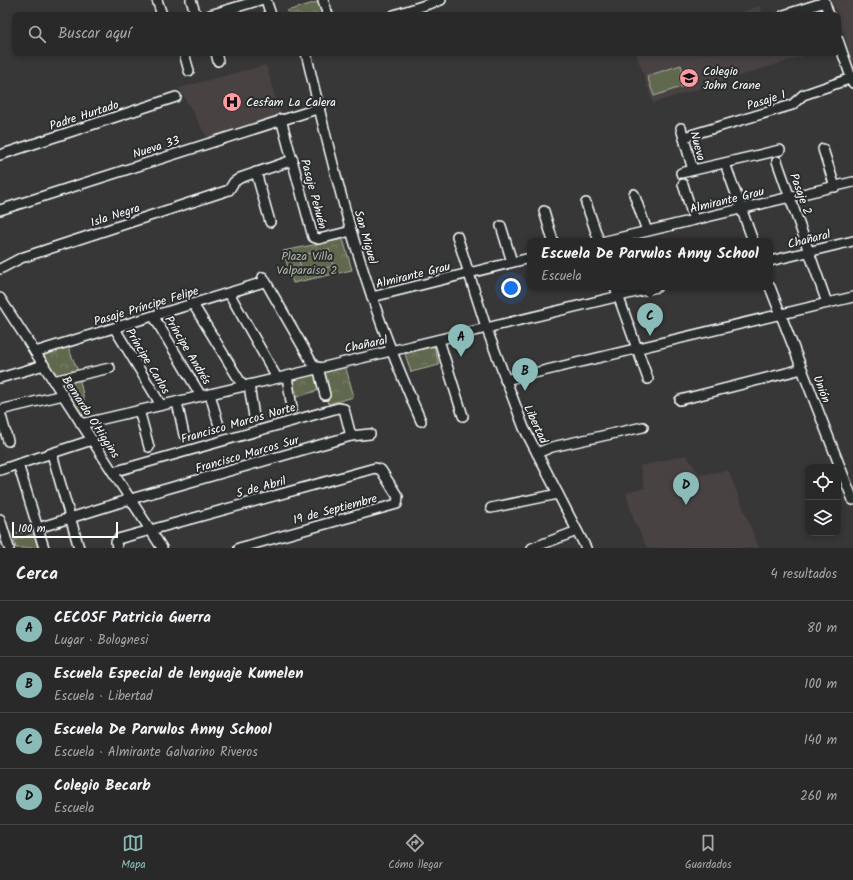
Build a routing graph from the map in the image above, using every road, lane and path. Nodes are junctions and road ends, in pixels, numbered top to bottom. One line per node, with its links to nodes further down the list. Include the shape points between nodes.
1 (157, 0): 10 (street)
2 (191, 0): 11 (street)
3 (225, 0): 9 (street)
4 (260, 0): 9 (street)
5 (266, 0): 12 (street)
6 (323, 0): 13 (street)
7 (441, 0): 14 (street)
8 (824, 1): 15 (street); 16 (street)
9 (233, 11)
10 (161, 12)
11 (195, 12)
12 (270, 12)
13 (327, 12)
14 (403, 12)
15 (793, 12)
16 (828, 12)
17 (841, 49): 21 (street)
18 (185, 56): 20 (street)
19 (307, 56): 23 (street, San Miguel)
20 (189, 71)
21 (852, 81): 26 (street, Pasaje 1, via 803,95 792,105)
22 (176, 97): 29 (street, Padre Hurtado)
23 (320, 108): 24 (street, Nueva 33); 48 (street, San Miguel)
24 (281, 119): 30 (street, Pasaje Pehuén); 43 (street, Nueva 33)
25 (681, 128): 26 (street, Nueva)
26 (684, 137): 33 (street, Nueva)
27 (823, 149): 38 (street)
28 (780, 150): 33 (street)
29 (0, 155)
30 (293, 160): 34 (street, Isla Negra); 48 (street, Pasaje Pehuén, via 313,237)
31 (776, 161): 40 (street, Pasaje 2)
32 (727, 169): 42 (street)
33 (693, 170): 35 (street)
34 (256, 172): 46 (street); 60 (street, Isla Negra, via 234,182 228,190 21,258)
35 (681, 173)
36 (853, 182): 38 (street, Almirante Grau)
37 (683, 184): 45 (street)
38 (835, 187): 40 (street, Almirante Grau)
39 (634, 194): 49 (street)
40 (789, 197): 42 (street, Almirante Grau); 56 (street, Pasaje 2)
41 (586, 203): 52 (street)
42 (742, 209): 45 (street, Almirante Grau); 54 (street)
43 (0, 210)
44 (544, 211): 51 (street)
45 (694, 220): 49 (street, Almirante Grau)
46 (270, 222)
47 (501, 226): 59 (street)
48 (351, 231): 66 (street, San Miguel)
49 (647, 231): 53 (street, Almirante Grau)
50 (457, 236): 61 (street, Libertad)
51 (552, 238)
52 (598, 238)
53 (618, 238)
54 (752, 238)
55 (853, 241): 56 (street, Chañaral)
56 (810, 251): 58 (street, Chañaral); 69 (street, Pasaje 2)
57 (527, 259): 59 (street, Almirante Grau)
58 (773, 259)
59 (512, 262): 61 (street, Almirante Grau)
60 (0, 269)
61 (469, 273): 66 (street, Almirante Grau); 73 (street, Libertad)
62 (627, 290): 64 (street, Chañaral)
63 (771, 290): 71 (street, Unión)
64 (617, 291): 73 (street, Chañaral); 76 (street)
65 (229, 293): 70 (street, Pasaje Príncipe Felipe); 80 (street, Pasaje Príncipe Felipe, via 263,279); 83 (street)
66 (372, 297): 77 (street, San Miguel)
67 (853, 297): 69 (street)
68 (0, 298): 78 (street, Bernardo O'Higgins)
69 (827, 303): 71 (street)
70 (193, 304): 72 (street, Pasaje Príncipe Felipe); 88 (street)
71 (780, 314): 76 (street); 82 (street, Unión)
72 (154, 317): 74 (street, Pasaje Príncipe Felipe); 90 (street, Príncipe Andrés)
73 (486, 327): 75 (street, Chañaral); 87 (street, Libertad)
74 (115, 329): 78 (street, Pasaje Príncipe Felipe); 94 (street, Príncipe Carlos)
75 (439, 340): 77 (street, Chañaral); 98 (street)
76 (636, 348): 85 (street); 87 (street)
77 (392, 351): 80 (street, Chañaral); 100 (street, San Miguel)
78 (35, 352): 79 (street, Bernardo O'Higgins)
79 (44, 365): 84 (street); 86 (street, Bernardo O'Higgins)
80 (317, 367): 83 (street, Chañaral); 91 (street)
81 (110, 368): 86 (street)
82 (802, 369): 92 (street); 118 (street, Unión)
83 (282, 377): 88 (street, Chañaral); 95 (street)
84 (0, 378)
85 (648, 379)
86 (54, 380): 89 (street, Bernardo O'Higgins)
87 (505, 380): 110 (street, Libertad)
88 (246, 385): 90 (street, Chañaral); 99 (street)
89 (63, 395): 97 (street); 101 (street, Bernardo O'Higgins)
90 (206, 395): 93 (street, Chañaral); 102 (street, Príncipe Andrés)
91 (325, 395)
92 (680, 400)
93 (177, 402): 94 (street, Chañaral); 105 (street)
94 (161, 405): 96 (street, Chañaral)
95 (292, 408)
96 (139, 410): 101 (street, Chañaral); 109 (street)
97 (0, 411): 108 (street)
98 (463, 416)
99 (254, 417)
100 (421, 421)
101 (81, 424): 107 (street, Bernardo O'Higgins)
102 (219, 426)
103 (643, 426): 110 (street, via 552,447)
104 (370, 434): 106 (street, Francisco Marcos Sur)
105 (184, 435)
106 (350, 436): 115 (street, Francisco Marcos Norte, via 344,409 338,408); 117 (street, Francisco Marcos Sur)
107 (92, 440): 111 (street); 115 (street, Bernardo O'Higgins)
108 (8, 441)
109 (149, 447)
110 (537, 453): 116 (street, Libertad)
111 (52, 454): 112 (street); 120 (street)
112 (18, 464): 114 (street); 122 (street)
113 (379, 468): 123 (street, 5 de Abril); 131 (street, 19 de Septiembre, via 398,497 397,504)
114 (0, 470)
115 (113, 472): 117 (street, Bernardo O'Higgins)
116 (558, 494): 119 (street); 124 (street, Libertad)
117 (131, 499): 120 (street, Francisco Marcos Sur); 123 (street, Bernardo O'Higgins)
118 (853, 500)
119 (491, 508)
120 (70, 518): 122 (street, Francisco Marcos Sur); 128 (street)
121 (0, 519): 125 (street)
122 (38, 528): 125 (path); 127 (street)
123 (151, 530): 129 (street, 5 de Abril, via 118,539); 130 (street, Bernardo O'Higgins)
124 (577, 531): 132 (street); 133 (street, Libertad)
125 (6, 537): 126 (street)
126 (9, 548)
127 (44, 548)
128 (80, 548)
129 (117, 548)
130 (162, 548)
131 (239, 548)
132 (532, 548)
133 (586, 548)

